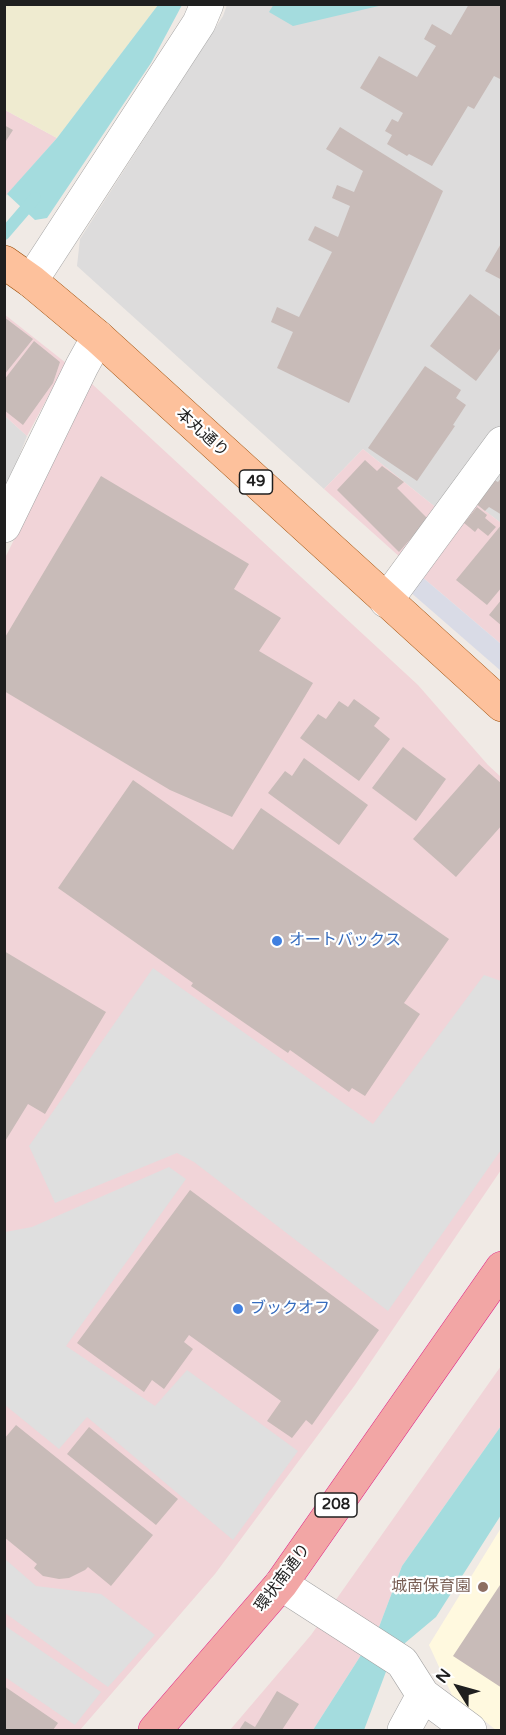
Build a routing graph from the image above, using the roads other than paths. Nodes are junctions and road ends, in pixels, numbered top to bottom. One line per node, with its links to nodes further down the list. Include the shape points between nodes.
1 (207, 4): 2 (street, via 199,23)
2 (14, 269): 3 (main road, 本丸通り / 49)
3 (98, 337): 5 (street); 6 (main road, 本丸通り / 49)
4 (501, 443): 6 (street)
5 (4, 526)
6 (386, 601): 7 (main road, 本丸通り / 49)
7 (501, 705)
8 (501, 1268): 9 (highway, 環状南通り / 208)
9 (281, 1584): 10 (street, via 402,1662); 11 (highway, 環状南通り / 208)
10 (423, 1695): 12 (street); 13 (street)
11 (155, 1731)
12 (404, 1731)
13 (470, 1731)

